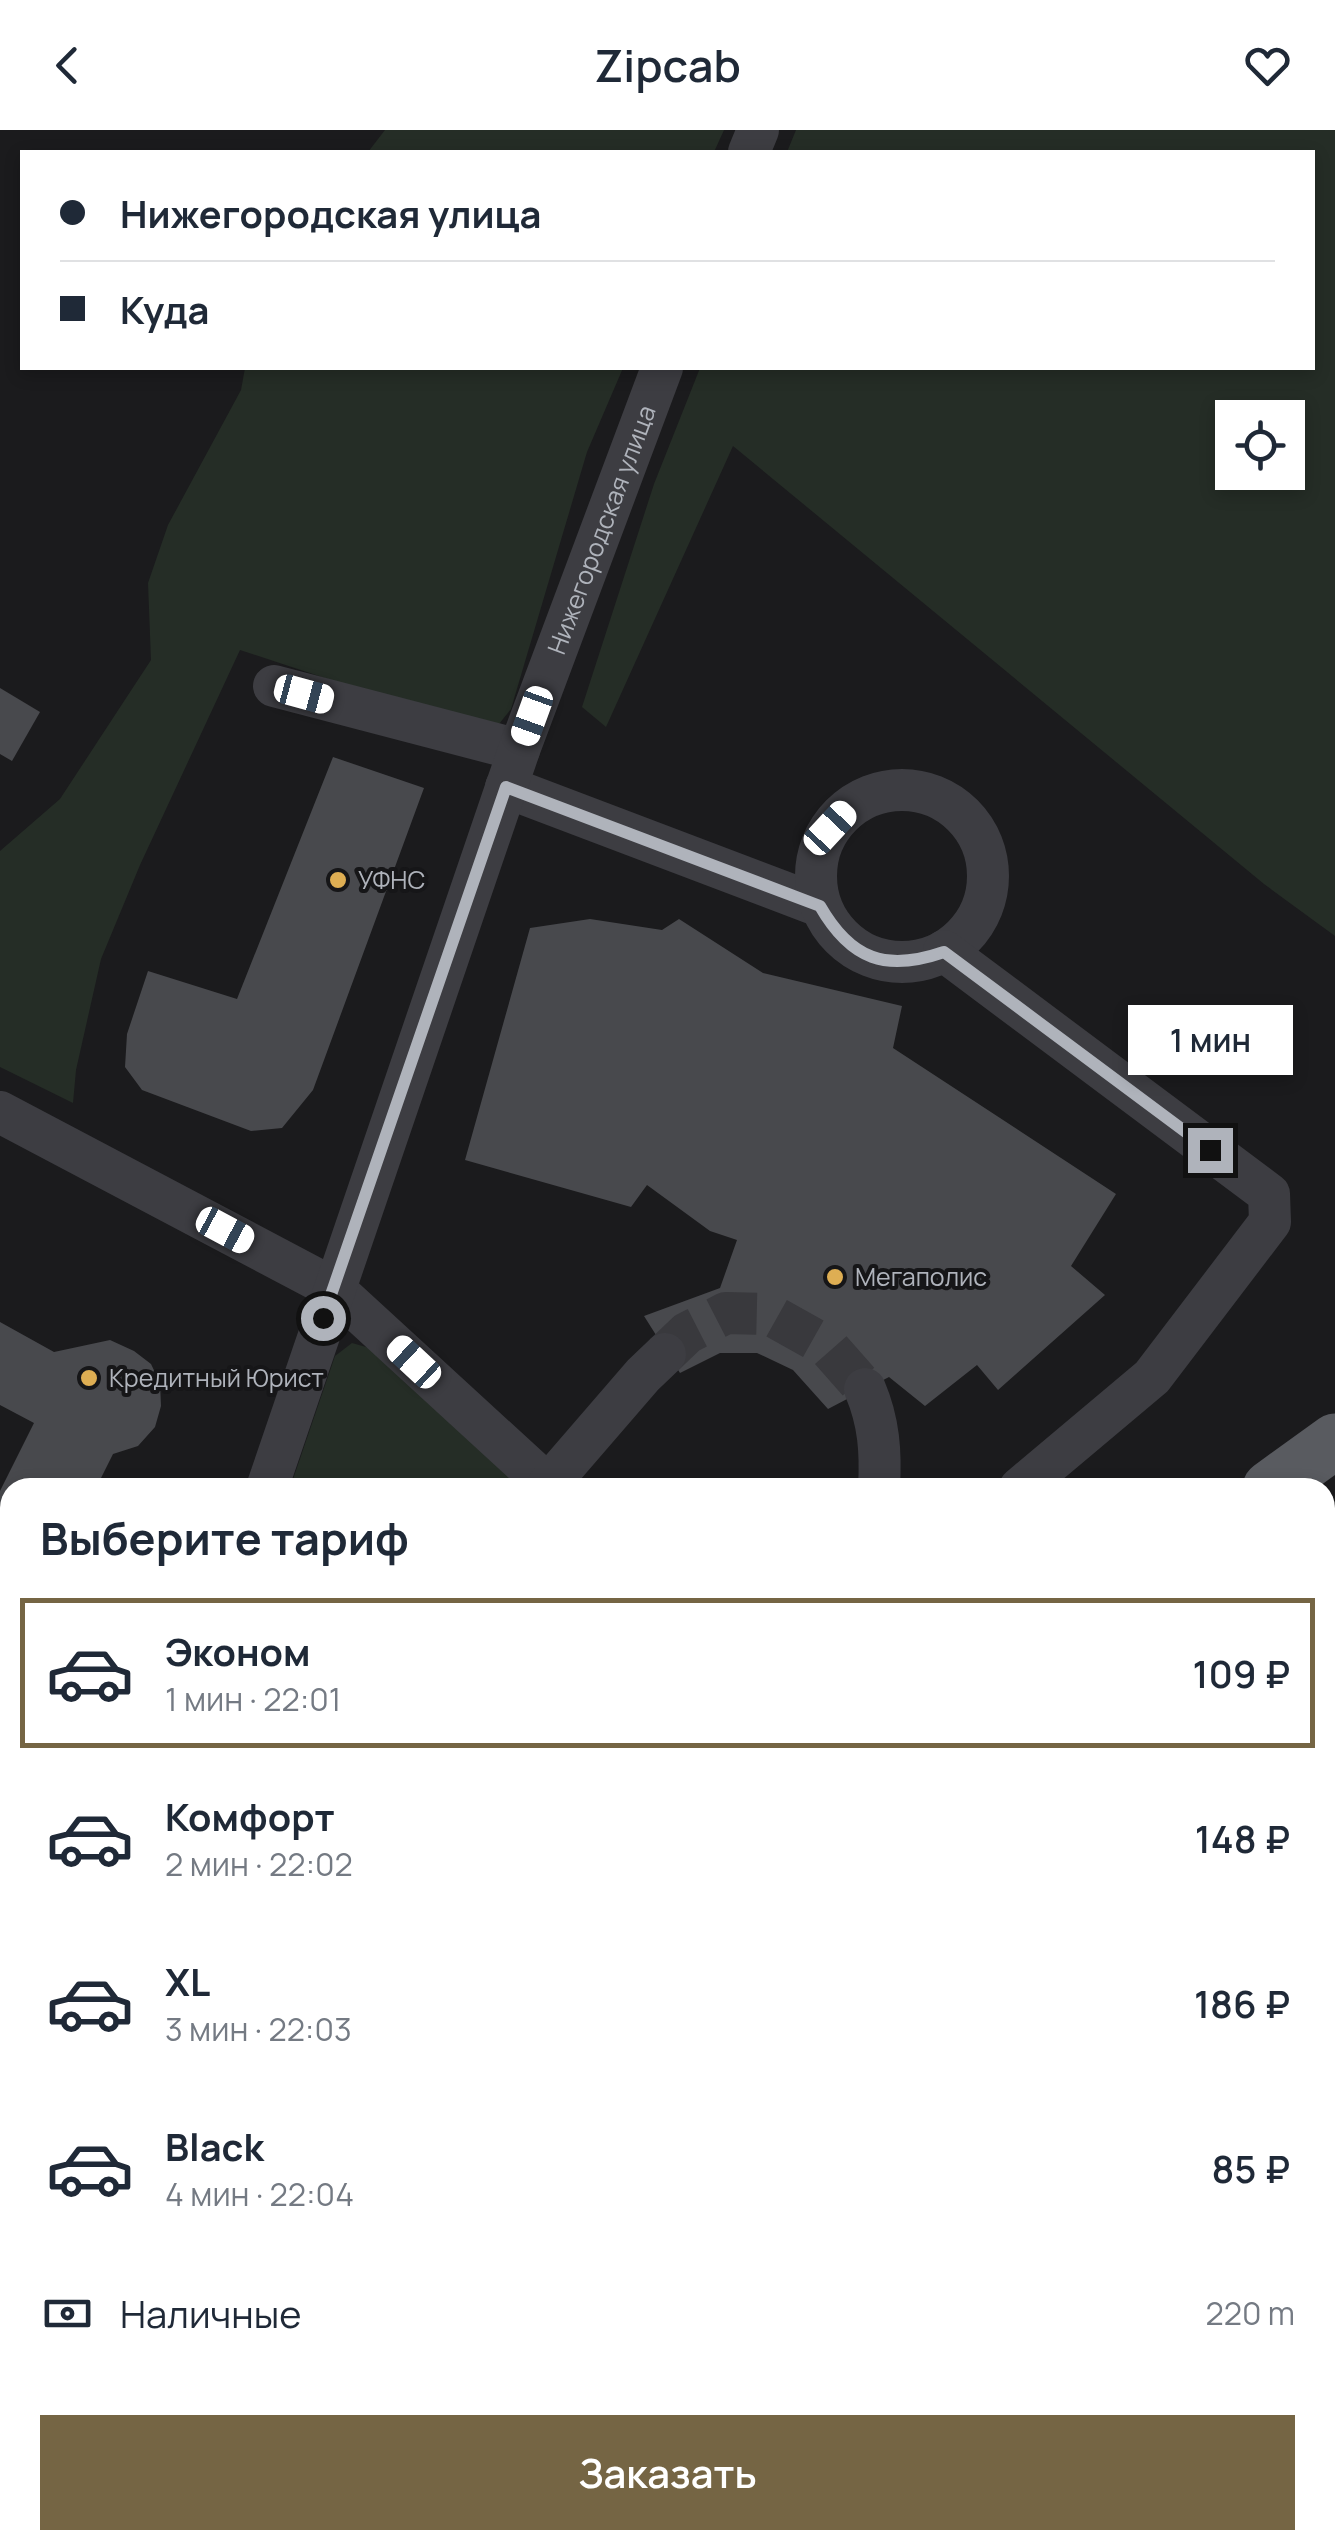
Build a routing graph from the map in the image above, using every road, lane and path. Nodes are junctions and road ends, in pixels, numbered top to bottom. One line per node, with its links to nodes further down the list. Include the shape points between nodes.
1 (661, 370): 3 (street, Нижегородская улица)
2 (274, 686): 3 (street)
3 (513, 768): 4 (street); 7 (street, Нижегородская улица)
4 (820, 906): 5 (street, via 858,952 887,962); 5 (street, via 818,853 838,818 871,795 924,792 969,821 988,877 983,906 968,932)
5 (944, 952): 15 (street, via 1268,1194 1270,1222 1152,1377)
6 (0, 1112): 7 (street)
7 (333, 1288): 11 (street, Нижегородская улица); 12 (street)
8 (665, 1354): 13 (street)
9 (866, 1389): 14 (street, via 875,1412)
10 (1335, 1441): 16 (main road)
11 (270, 1478)
12 (541, 1478)
13 (557, 1478)
14 (880, 1478)
15 (1032, 1478)
16 (1284, 1478)

